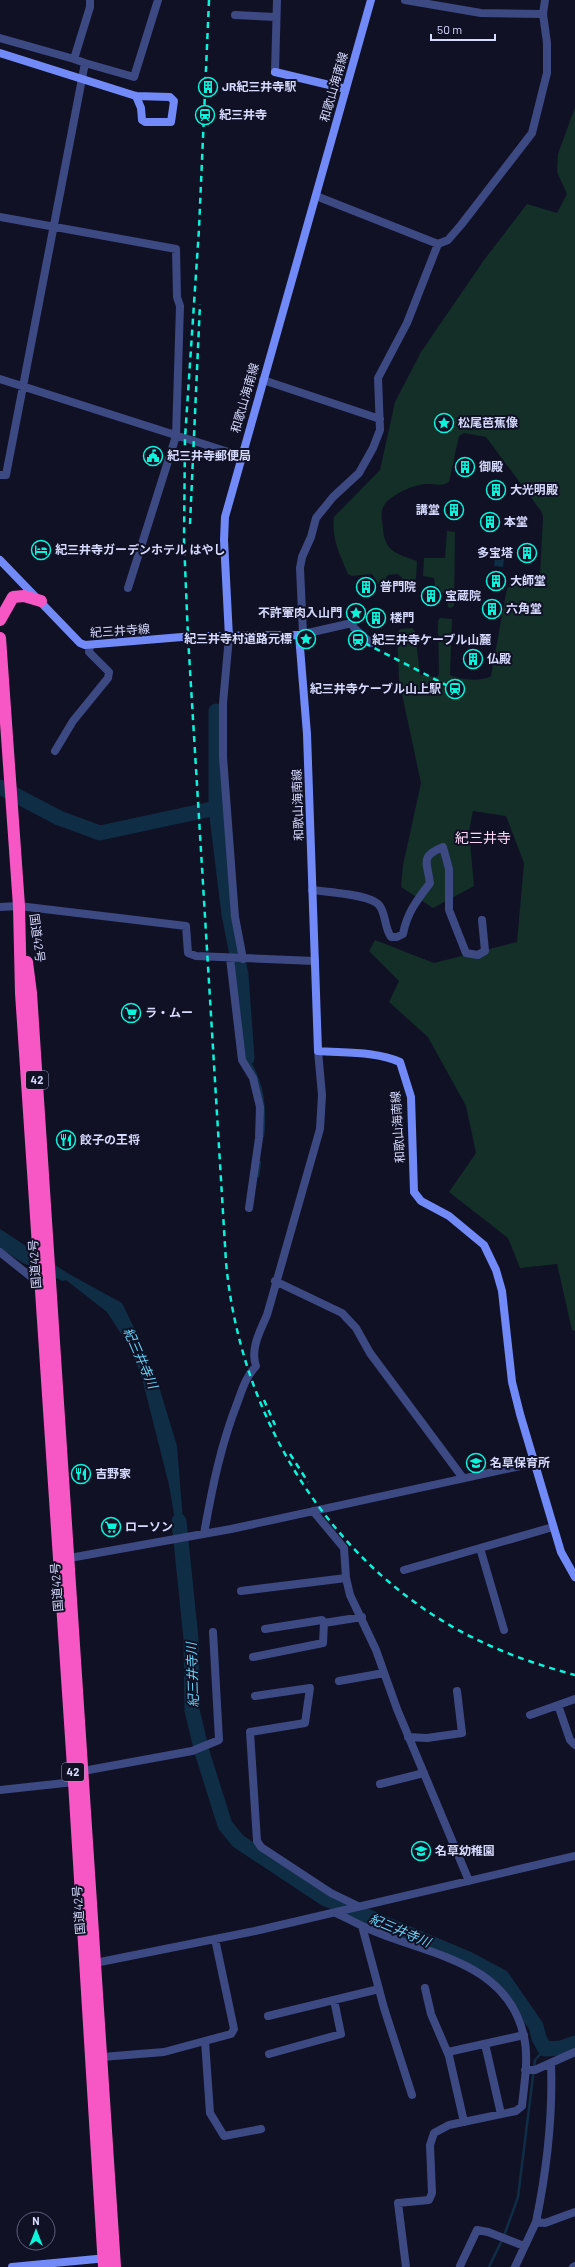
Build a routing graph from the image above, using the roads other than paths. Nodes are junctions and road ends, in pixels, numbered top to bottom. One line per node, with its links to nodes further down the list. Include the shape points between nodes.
1 (90, 0): 12 (street)
2 (158, 0): 13 (street, via 134,77)
3 (277, 0): 9 (street)
4 (371, 0): 16 (main road, 和歌山海南線)
5 (405, 0): 7 (street, via 481,13)
6 (545, 0): 7 (street)
7 (543, 14): 21 (street, via 547,43 547,73 532,134 461,225 448,240)
8 (235, 15): 9 (street)
9 (276, 17): 14 (street)
10 (0, 38): 12 (street)
11 (0, 53): 15 (main road)
12 (74, 59): 13 (street)
13 (85, 62): 15 (street)
14 (275, 72): 16 (main road)
15 (80, 78): 17 (main road); 20 (street)
16 (346, 89): 18 (main road, 和歌山海南線)
17 (136, 96): 17 (main road, via 172,98 171,122 142,120)
18 (316, 196): 21 (street); 23 (main road, 和歌山海南線)
19 (0, 217): 20 (street)
20 (54, 227): 24 (street); 26 (street, via 176,249 177,297 180,306)
21 (438, 244): 25 (street, via 407,323 378,378)
22 (0, 379): 24 (street)
23 (263, 380): 25 (street); 27 (main road, 和歌山海南線)
24 (23, 387): 26 (street); 28 (street, via 6,475)
25 (380, 419): 33 (street, via 380,430 367,461 359,473 333,497 316,518 300,568)
26 (176, 436): 27 (street); 30 (street)
27 (241, 456): 34 (main road, 和歌山海南線, via 225,517)
28 (0, 475)
29 (0, 560): 31 (main road, 紀三井寺線)
30 (128, 588)
31 (41, 601): 32 (highway, via 24,596 13,597); 37 (main road, 紀三井寺線, via 80,643)
32 (0, 620)
33 (301, 634): 34 (main road); 36 (street, via 352,623); 40 (main road, 和歌山海南線)
34 (229, 637): 37 (main road, 紀三井寺線, via 194,636); 45 (street, via 223,703 223,759 235,917)
35 (0, 638): 38 (highway, 国道42号 / 42)
36 (371, 643)
37 (90, 646): 39 (street, via 89,652 109,672 108,678 73,721)
38 (1, 667): 41 (highway, 国道42号 / 42)
39 (55, 751)
40 (312, 890): 43 (street, via 371,898 380,905 387,932 391,937 397,937 403,934 406,918 412,906 430,883 426,858 430,852 443,847 449,869 449,910 466,953 478,955 485,951); 46 (main road, 和歌山海南線)
41 (19, 906): 42 (street); 44 (street, via 186,926 188,953); 51 (highway, 国道42号 / 42, via 20,993 38,1248); 51 (highway, 国道42号 / 42, via 31,993 48,1255)
42 (0, 907)
43 (482, 920)
44 (230, 958): 45 (street); 48 (street, via 242,1060 253,1078 260,1107 259,1138)
45 (243, 959): 46 (street)
46 (315, 961): 47 (main road, 和歌山海南線)
47 (318, 1052): 50 (street, via 322,1095 320,1130); 52 (main road, 和歌山海南線, via 368,1055 392,1058 400,1062 411,1097 414,1192 421,1201 449,1216 484,1245 496,1270 502,1292 512,1382)
48 (249, 1208)
49 (0, 1252): 51 (street)
50 (275, 1281): 53 (street, via 342,1313 356,1328 370,1353); 56 (street, via 257,1339 253,1358 256,1366 244,1381 227,1426 217,1463)
51 (45, 1284): 58 (highway, 国道42号 / 42)
52 (534, 1463): 53 (street); 55 (main road, 和歌山海南線)
53 (463, 1478): 54 (street)
54 (313, 1511): 56 (street); 61 (street, via 344,1548)
55 (553, 1527): 57 (street); 60 (main road, 和歌山海南線, via 561,1552)
56 (204, 1534): 58 (street)
57 (480, 1548): 59 (street); 66 (street)
58 (64, 1559): 78 (highway, 国道42号 / 42); 80 (highway, 国道42号 / 42)
59 (404, 1570)
60 (575, 1577)
61 (346, 1578): 62 (street); 63 (street, via 350,1595)
62 (241, 1591)
63 (362, 1616): 64 (street); 69 (street)
64 (324, 1623): 65 (street, via 322,1620); 68 (street, via 322,1643)
65 (265, 1629)
66 (504, 1630)
67 (213, 1632): 78 (street, via 219,1740 192,1752)
68 (253, 1657)
69 (384, 1673): 70 (street); 76 (street)
70 (339, 1681)
71 (457, 1691): 76 (street, via 462,1733 427,1738)
72 (255, 1696): 85 (street, via 310,1688 305,1723 250,1732 257,1841 331,1894)
73 (575, 1699): 74 (street)
74 (558, 1705): 75 (street); 77 (street, via 570,1740)
75 (530, 1715)
76 (408, 1737): 79 (street)
77 (575, 1746)
78 (83, 1770): 89 (highway, 国道42号 / 42)
79 (424, 1773): 81 (street); 84 (street)
80 (74, 1782): 82 (street); 89 (highway, 国道42号 / 42)
81 (380, 1784)
82 (0, 1790)
83 (575, 1856): 84 (street)
84 (469, 1881): 85 (street)
85 (358, 1906): 86 (street)
86 (338, 1912): 87 (street); 88 (street)
87 (362, 1926): 91 (street); 94 (street, via 456,1961 485,1976 503,1992 518,2016)
88 (215, 1939): 89 (street); 95 (street, via 234,2029 231,2034)
89 (91, 1964): 100 (highway, 国道42号 / 42); 110 (highway, 国道42号 / 42)
90 (425, 1988): 97 (street, via 431,2014)
91 (379, 1989): 92 (street); 103 (street)
92 (334, 2000): 93 (street); 99 (street, via 341,2034)
93 (268, 2016)
94 (524, 2035): 96 (street); 102 (street)
95 (205, 2041): 100 (street, via 164,2052); 106 (street, via 210,2114 224,2136)
96 (485, 2044): 97 (street); 104 (street)
97 (448, 2052): 105 (street)
98 (575, 2052): 101 (street)
99 (270, 2054)
100 (102, 2057): 110 (highway, 国道42号 / 42)
101 (551, 2063): 102 (street); 108 (street, via 551,2125)
102 (529, 2070): 104 (street, via 522,2106 516,2111)
103 (412, 2095)
104 (501, 2114): 105 (street)
105 (464, 2122): 113 (street, via 449,2125 434,2133 430,2146 432,2193 429,2200 398,2203)
106 (261, 2129)
107 (575, 2212): 108 (street, via 544,2223)
108 (536, 2222): 109 (street)
109 (524, 2246): 111 (street, via 476,2230); 114 (street)
110 (109, 2262): 112 (main road)
111 (460, 2266)
112 (12, 2267)
113 (406, 2267)
114 (515, 2267)

